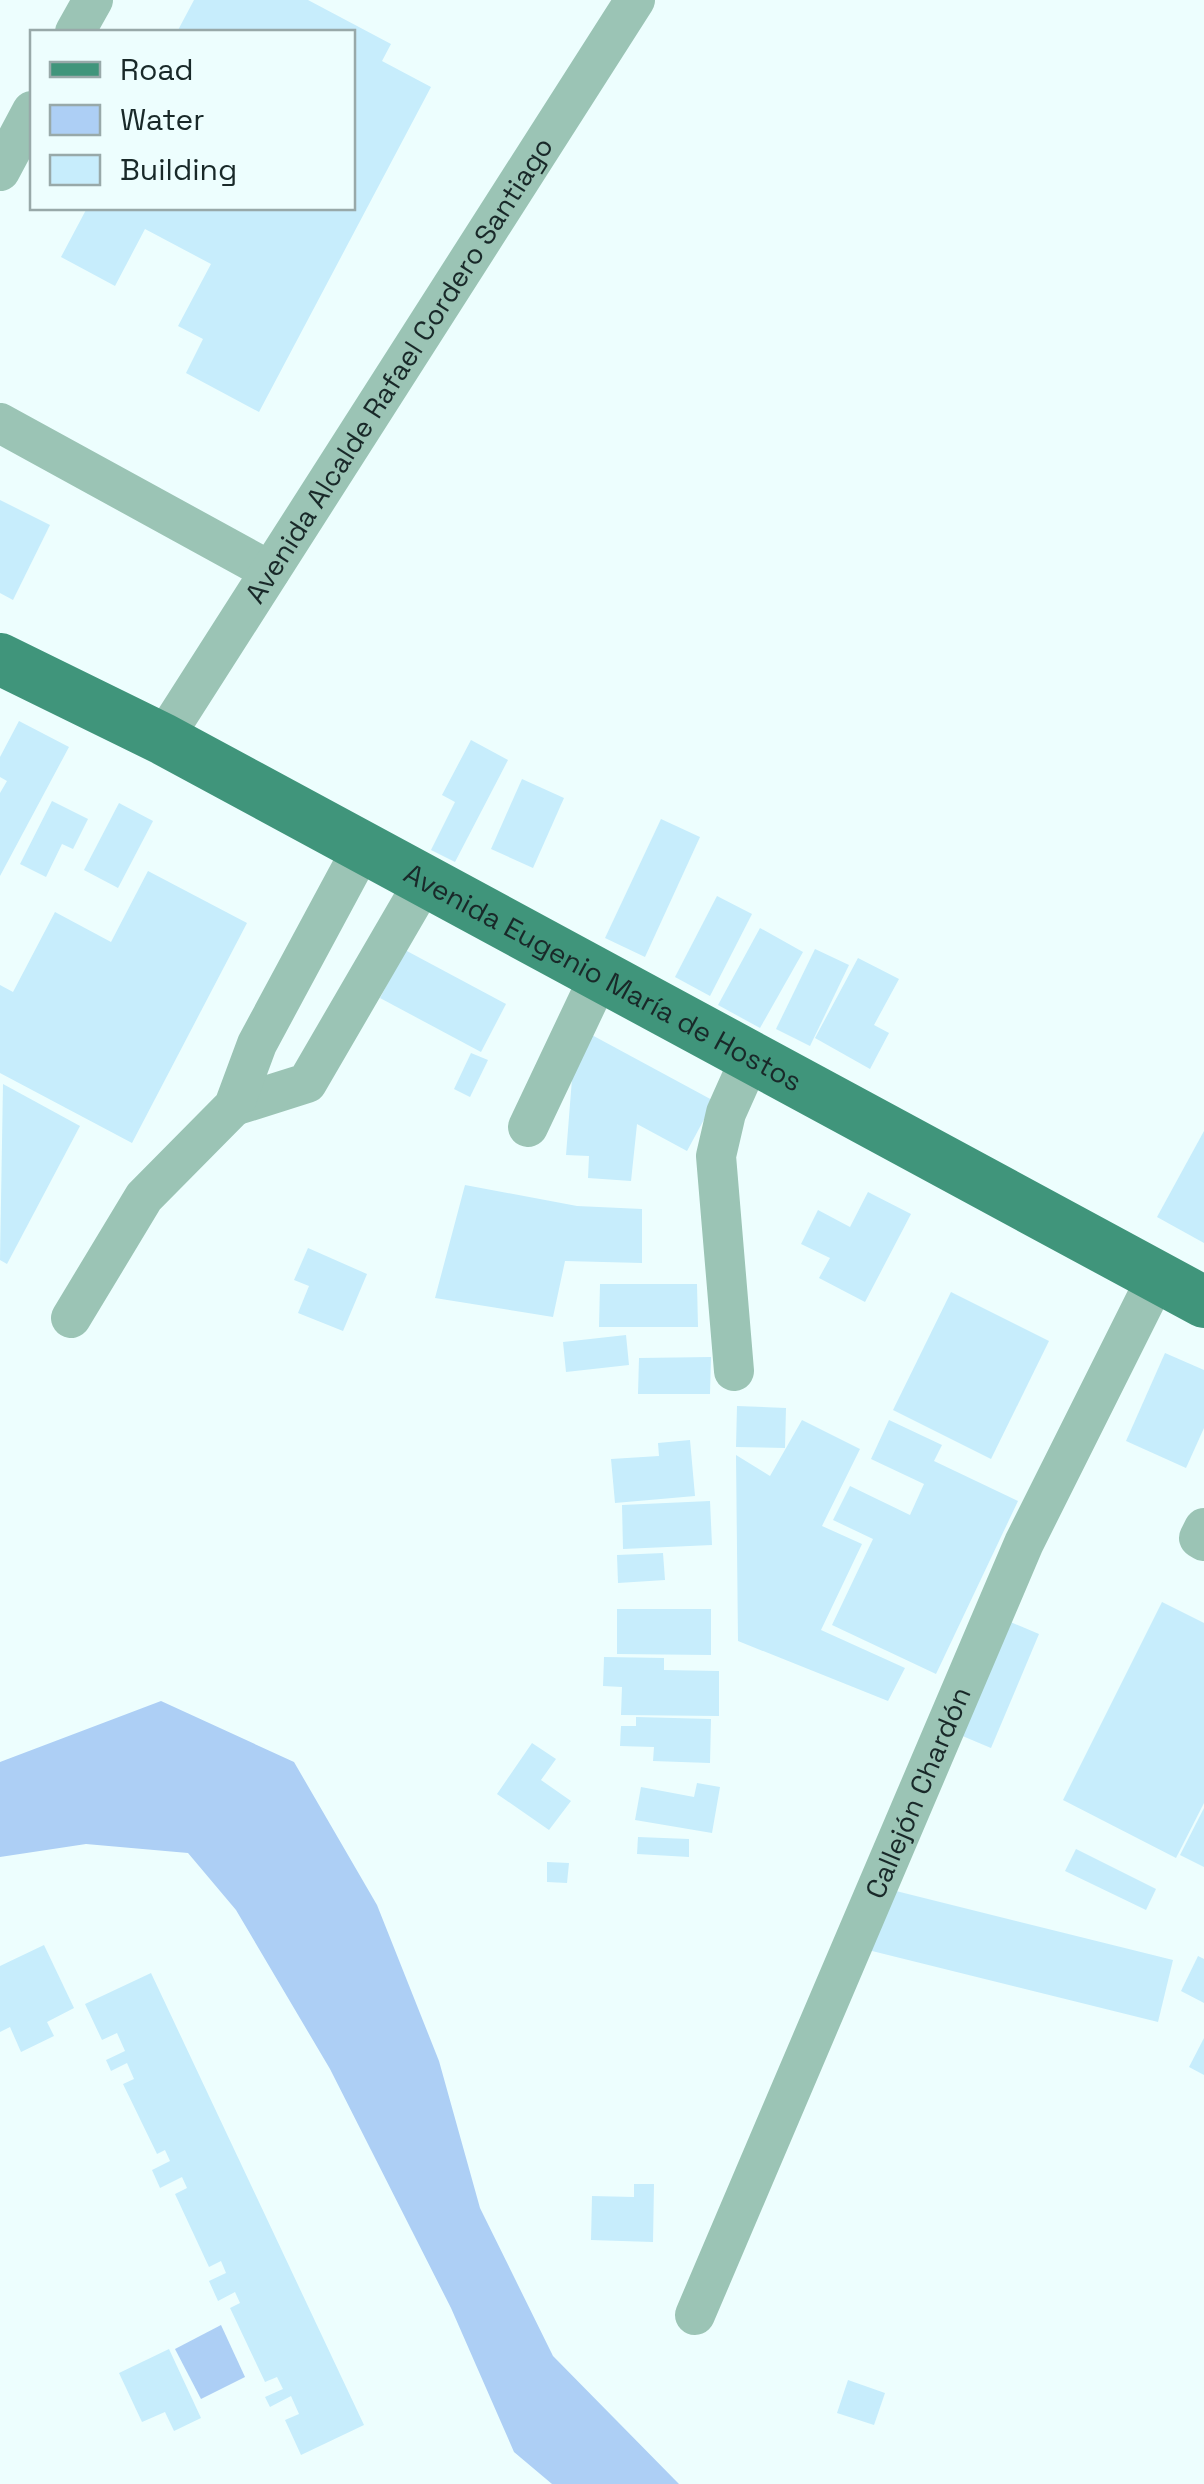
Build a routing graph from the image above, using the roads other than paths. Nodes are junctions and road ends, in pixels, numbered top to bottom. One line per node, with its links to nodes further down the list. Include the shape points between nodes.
1 (93, 0): 3 (street)
2 (635, 0): 7 (street, Avenida Alcalde Rafael Cordero Santiago)
3 (76, 30)
4 (30, 115): 5 (street)
5 (0, 171)
6 (0, 423): 7 (street)
7 (270, 571): 9 (street, Avenida Alcalde Rafael Cordero Santiago)
8 (0, 659): 9 (main road, Avenida Eugenio María de Hostos)
9 (163, 739): 10 (main road, Avenida Eugenio María de Hostos)
10 (363, 847): 11 (main road, Avenida Eugenio María de Hostos); 14 (street, via 257,1044)
11 (426, 880): 12 (main road, Avenida Eugenio María de Hostos); 14 (street, via 307,1083)
12 (600, 976): 13 (main road, Avenida Eugenio María de Hostos); 15 (street)
13 (751, 1057): 16 (main road, Avenida Eugenio María de Hostos); 19 (street, via 716,1156)
14 (234, 1106): 18 (street, via 144,1197)
15 (528, 1127)
16 (1157, 1277): 17 (main road, Avenida Eugenio María de Hostos); 22 (street, Callejón Chardón, via 1024,1543)
17 (1204, 1302)
18 (71, 1318)
19 (734, 1371)
20 (1204, 1528): 21 (street)
21 (1204, 1541)
22 (695, 2314)

